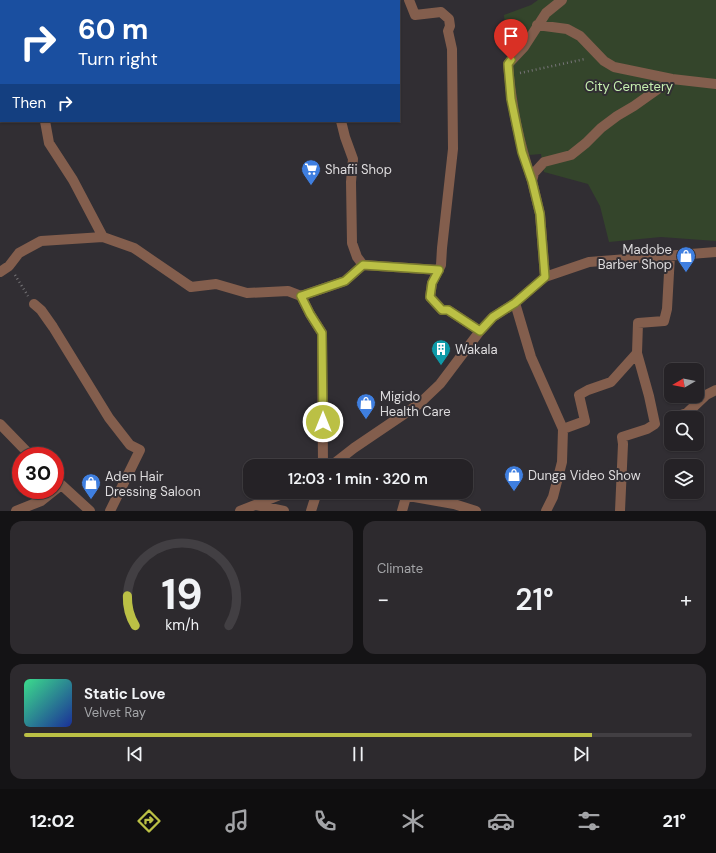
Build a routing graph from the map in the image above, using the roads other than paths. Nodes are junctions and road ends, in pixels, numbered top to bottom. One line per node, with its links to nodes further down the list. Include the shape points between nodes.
1 (409, 0): 13 (street, via 415,15 442,12 449,19 450,26 448,31 452,49 453,149 442,265)
2 (562, 0): 3 (street, via 546,13)
3 (537, 25): 4 (street, via 567,29 580,36 604,61 614,67); 8 (street, via 524,47 508,64 511,99 522,152)
4 (672, 79): 5 (street); 8 (street, via 601,128 571,155 544,162 534,173)
5 (716, 84)
6 (45, 122): 9 (street, via 49,143 73,180)
7 (342, 122): 12 (street, via 353,159 352,243)
8 (532, 181): 15 (street, via 540,214)
9 (104, 237): 14 (street, via 41,241 19,253 9,266); 16 (street, via 134,248 191,287 216,284 247,293 288,292)
10 (716, 252): 11 (street)
11 (670, 255): 15 (street, via 589,262); 20 (street, via 664,321 638,323)
12 (363, 265): 13 (street); 16 (street, via 345,281)
13 (439, 270): 19 (street, via 432,283 430,297 442,310 448,310)
14 (0, 272)
15 (545, 277): 17 (street)
16 (301, 296): 28 (street, via 322,333)
17 (515, 303): 19 (street, via 493,317); 26 (street, via 531,357)
18 (34, 304): 39 (street, via 53,327 109,418 130,445 140,450)
19 (480, 331): 29 (street, via 440,384 424,399)
20 (637, 353): 25 (street); 26 (street, via 611,382 579,395 585,421)
21 (716, 390): 22 (street, via 706,395)
22 (689, 411)
23 (664, 421): 25 (street)
24 (0, 424): 27 (street)
25 (655, 424): 46 (street, via 622,437)
26 (563, 429): 45 (street, via 562,462 553,498)
27 (22, 447)
28 (323, 459)
29 (340, 459)
30 (64, 487): 38 (street)
31 (44, 499): 37 (street)
32 (270, 499): 36 (street)
33 (315, 499): 42 (street)
34 (405, 499): 43 (street)
35 (420, 499): 44 (street, via 454,504)
36 (256, 505): 40 (street); 41 (street)
37 (16, 511)
38 (90, 511)
39 (110, 511)
40 (240, 511)
41 (284, 511)
42 (311, 511)
43 (402, 511)
44 (476, 511)
45 (546, 511)
46 (620, 511)

